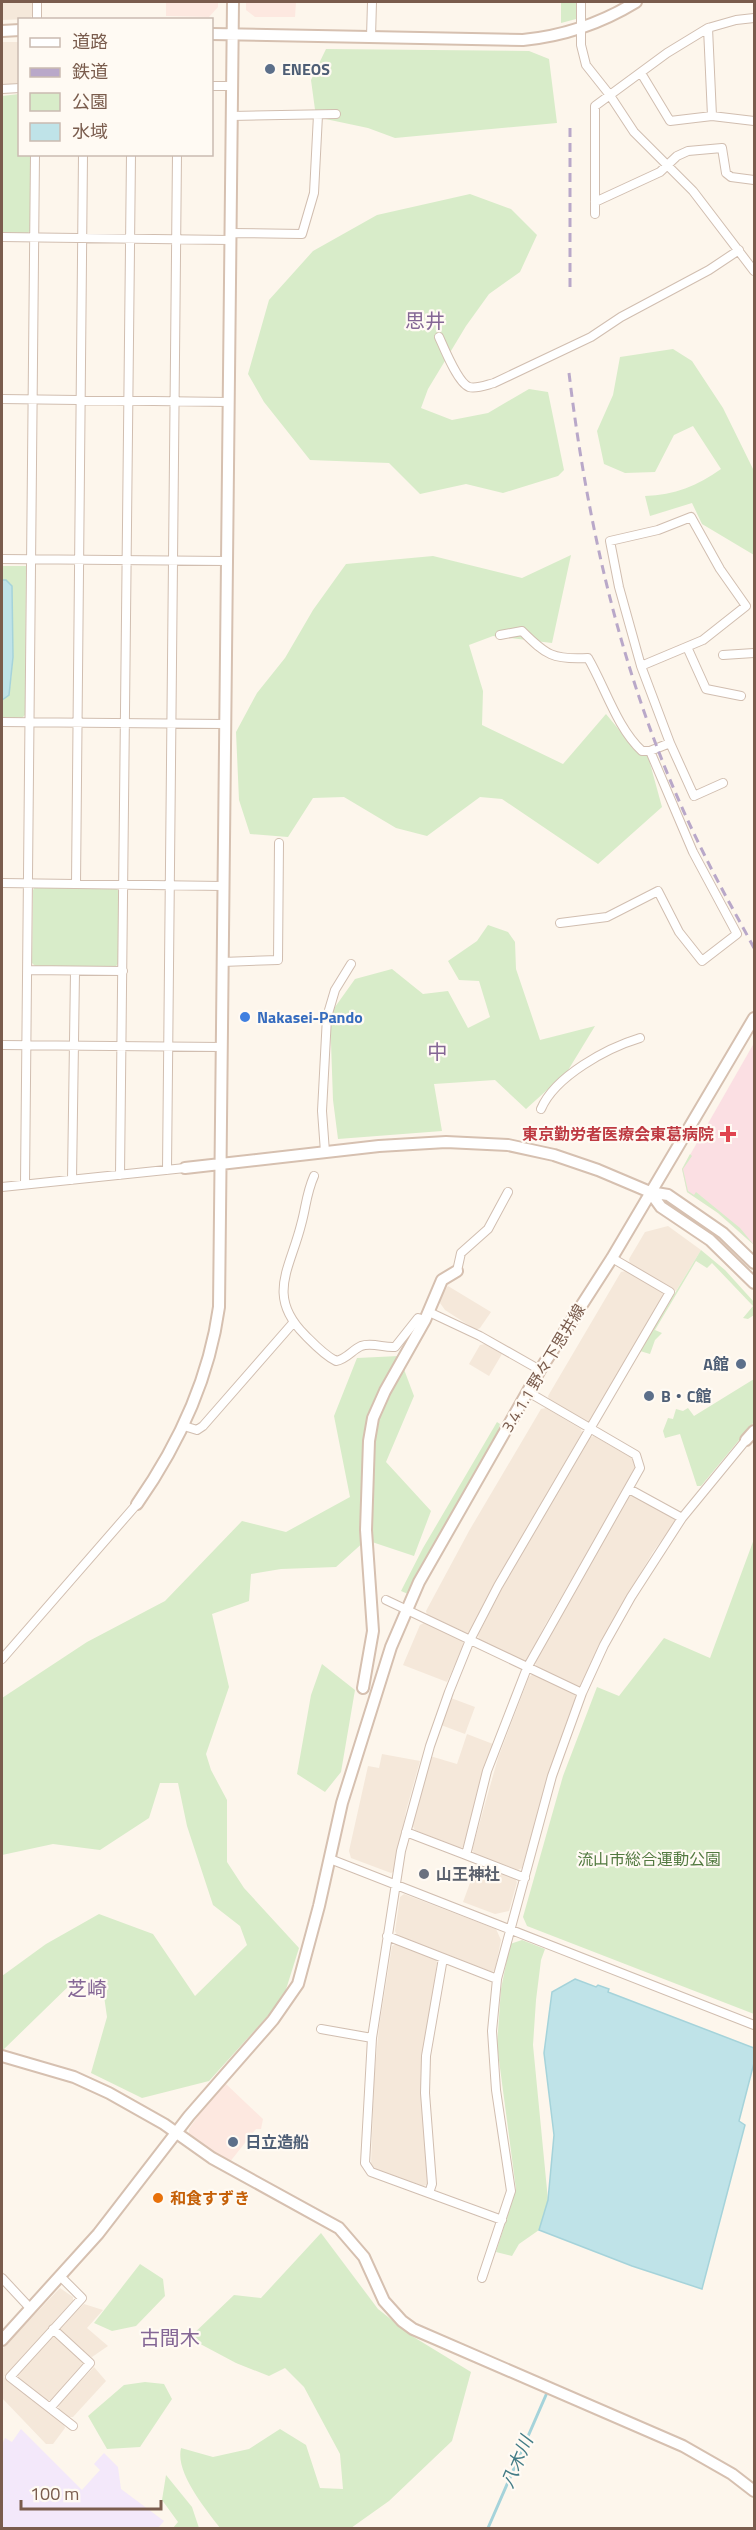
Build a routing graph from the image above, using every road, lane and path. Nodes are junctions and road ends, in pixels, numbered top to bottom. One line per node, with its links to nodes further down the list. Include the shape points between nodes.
1 (37, 2): 6 (street)
2 (233, 2): 13 (street)
3 (372, 2): 14 (street)
4 (581, 2): 9 (street)
5 (636, 2): 9 (street)
6 (37, 18)
7 (754, 18): 8 (street)
8 (708, 28): 15 (street); 24 (street)
9 (581, 29): 14 (street, via 523,40); 20 (street, via 586,65)
10 (18, 30): 11 (street)
11 (2, 31)
12 (213, 34): 13 (street)
13 (232, 34): 14 (street); 17 (street)
14 (371, 37)
15 (640, 73): 20 (street); 24 (street, via 670,121)
16 (213, 86): 17 (street)
17 (232, 86): 23 (street)
18 (18, 88): 19 (street)
19 (2, 89)
20 (609, 94): 30 (street, via 634,132); 32 (street, via 595,106)
21 (336, 114): 22 (street)
22 (318, 115): 23 (street); 35 (street, via 314,193 302,234)
23 (231, 116): 35 (street)
24 (712, 116): 25 (street)
25 (754, 121)
26 (35, 156): 36 (street)
27 (83, 156): 37 (street)
28 (130, 156): 39 (street)
29 (177, 156): 38 (street)
30 (667, 164): 31 (street, via 688,151 722,148 726,173); 32 (street, via 660,172); 40 (street)
31 (754, 180)
32 (595, 202): 33 (street)
33 (595, 214)
34 (2, 237): 36 (street)
35 (230, 237): 38 (street); 48 (street)
36 (35, 238): 37 (street); 44 (street)
37 (82, 238): 39 (street); 45 (street)
38 (176, 239): 39 (street); 47 (street)
39 (130, 240): 46 (street)
40 (739, 250): 41 (street); 42 (street, via 591,337 494,383 466,386)
41 (754, 271)
42 (439, 337)
43 (2, 399): 44 (street)
44 (33, 399): 45 (street); 50 (street)
45 (81, 400): 46 (street); 51 (street)
46 (128, 400): 47 (street); 52 (street)
47 (175, 401): 48 (street); 53 (street)
48 (228, 402): 54 (street)
49 (2, 559): 50 (street)
50 (31, 560): 51 (street); 62 (street)
51 (78, 560): 52 (street); 63 (street)
52 (126, 560): 53 (street); 64 (street)
53 (173, 560): 54 (street); 65 (street)
54 (227, 561): 66 (street)
55 (500, 634): 68 (street, via 522,631 550,655 588,658 635,744 642,751)
56 (687, 647): 59 (street); 59 (street, via 703,640 746,606 691,517 658,530 610,541); 60 (street, via 706,689)
57 (754, 653): 58 (street)
58 (723, 655)
59 (641, 666): 67 (street)
60 (741, 696)
61 (2, 722): 62 (street)
62 (30, 722): 63 (street); 72 (street)
63 (78, 722): 64 (street); 73 (street)
64 (125, 723): 65 (street); 74 (street)
65 (172, 724): 66 (street); 75 (street)
66 (225, 724): 76 (street)
67 (670, 743): 68 (street); 69 (street, via 694,796)
68 (650, 751): 77 (street, via 689,843 737,934 702,961 679,932 658,891 607,917)
69 (723, 783)
70 (279, 843): 78 (street, via 278,960)
71 (2, 883): 72 (street)
72 (29, 883): 73 (street); 80 (street)
73 (76, 884): 74 (street)
74 (124, 885): 75 (street); 81 (street)
75 (171, 885): 76 (street); 89 (street)
76 (223, 886): 78 (street)
77 (560, 923)
78 (222, 962): 90 (street)
79 (351, 964): 92 (street, via 335,990 327,1017 322,1111)
80 (28, 970): 82 (street); 86 (street)
81 (123, 971): 82 (street); 88 (street)
82 (75, 972): 87 (street)
83 (754, 1018): 102 (street, 3.4.1.1 野々下思井線)
84 (640, 1038): 91 (street, via 606,1052 559,1082)
85 (2, 1045): 86 (street)
86 (27, 1045): 87 (street); 99 (street)
87 (74, 1046): 88 (street); 98 (street)
88 (121, 1046): 89 (street); 96 (street)
89 (167, 1046): 90 (street); 95 (street)
90 (222, 1047): 93 (street)
91 (541, 1109)
92 (325, 1152): 93 (street); 102 (street, via 446,1142 508,1145 577,1162)
93 (221, 1165): 94 (street); 111 (street, via 216,1334)
94 (184, 1168): 95 (street)
95 (167, 1170): 96 (street)
96 (120, 1175): 98 (street)
97 (314, 1176): 108 (street, via 285,1279 284,1307)
98 (72, 1180): 99 (street)
99 (25, 1184): 100 (street)
100 (2, 1187)
101 (508, 1192): 105 (street, via 488,1229 461,1253)
102 (650, 1192): 103 (street, 3.4.1.1 野々下思井線); 104 (street, via 668,1195 690,1208); 106 (street, via 661,1207 710,1240)
103 (612, 1258): 109 (street, 3.4.1.1 野々下思井線); 112 (street, via 670,1292)
104 (754, 1263)
105 (457, 1271): 107 (street, via 442,1280)
106 (754, 1283)
107 (427, 1316): 108 (street, via 418,1318 395,1347 361,1346 336,1361); 109 (street, via 480,1336); 123 (street, via 378,1404 370,1430 366,1530 373,1631)
108 (293, 1323): 111 (street, via 203,1426 197,1430)
109 (540, 1371): 110 (street, 3.4.1.1 野々下思井線)
110 (528, 1392): 112 (street); 119 (street, 3.4.1.1 野々下思井線)
111 (184, 1426): 116 (street)
112 (591, 1428): 115 (street, via 636,1455 640,1468); 120 (street)
113 (754, 1431): 114 (street)
114 (746, 1440): 117 (street)
115 (629, 1489): 117 (street); 122 (street)
116 (137, 1504): 121 (street)
117 (682, 1518): 124 (street, via 631,1597)
118 (386, 1600): 119 (street)
119 (406, 1609): 120 (street); 127 (street, 3.4.1.1 野々下思井線, via 342,1803)
120 (470, 1641): 122 (street); 125 (street, via 430,1746)
121 (2, 1659)
122 (527, 1668): 124 (street); 126 (street, via 487,1771)
123 (363, 1688)
124 (582, 1693): 128 (street, via 552,1776)
125 (406, 1832): 126 (street); 129 (street)
126 (466, 1855): 128 (street)
127 (330, 1859): 129 (street); 138 (street, 3.4.1.1 野々下思井線, via 293,1994)
128 (525, 1878): 130 (street)
129 (396, 1885): 130 (street); 131 (street)
130 (510, 1930): 133 (street); 134 (street)
131 (387, 1936): 132 (street); 136 (street)
132 (443, 1958): 133 (street); 139 (street, via 426,2056 432,2184)
133 (497, 1979): 140 (street, via 492,2031 495,2078 511,2191)
134 (754, 2025)
135 (321, 2029): 136 (street)
136 (372, 2038): 139 (street, via 365,2163 371,2172)
137 (2, 2055): 138 (street, via 91,2084)
138 (177, 2132): 141 (street, 3.4.1.1 野々下思井線, via 98,2234); 149 (street, via 212,2158 339,2228 364,2257 390,2309 413,2329 683,2446 732,2474)
139 (429, 2193): 140 (street)
140 (502, 2220): 143 (street)
141 (60, 2276): 144 (street, 3.4.1.1 野々下思井線); 145 (street, via 82,2298)
142 (2, 2278): 144 (street)
143 (482, 2278)
144 (30, 2308): 146 (street, 3.4.1.1 野々下思井線)
145 (53, 2329): 147 (street, via 90,2363); 147 (street, via 10,2377)
146 (2, 2340)
147 (50, 2408): 148 (street)
148 (73, 2426)
149 (754, 2492)

